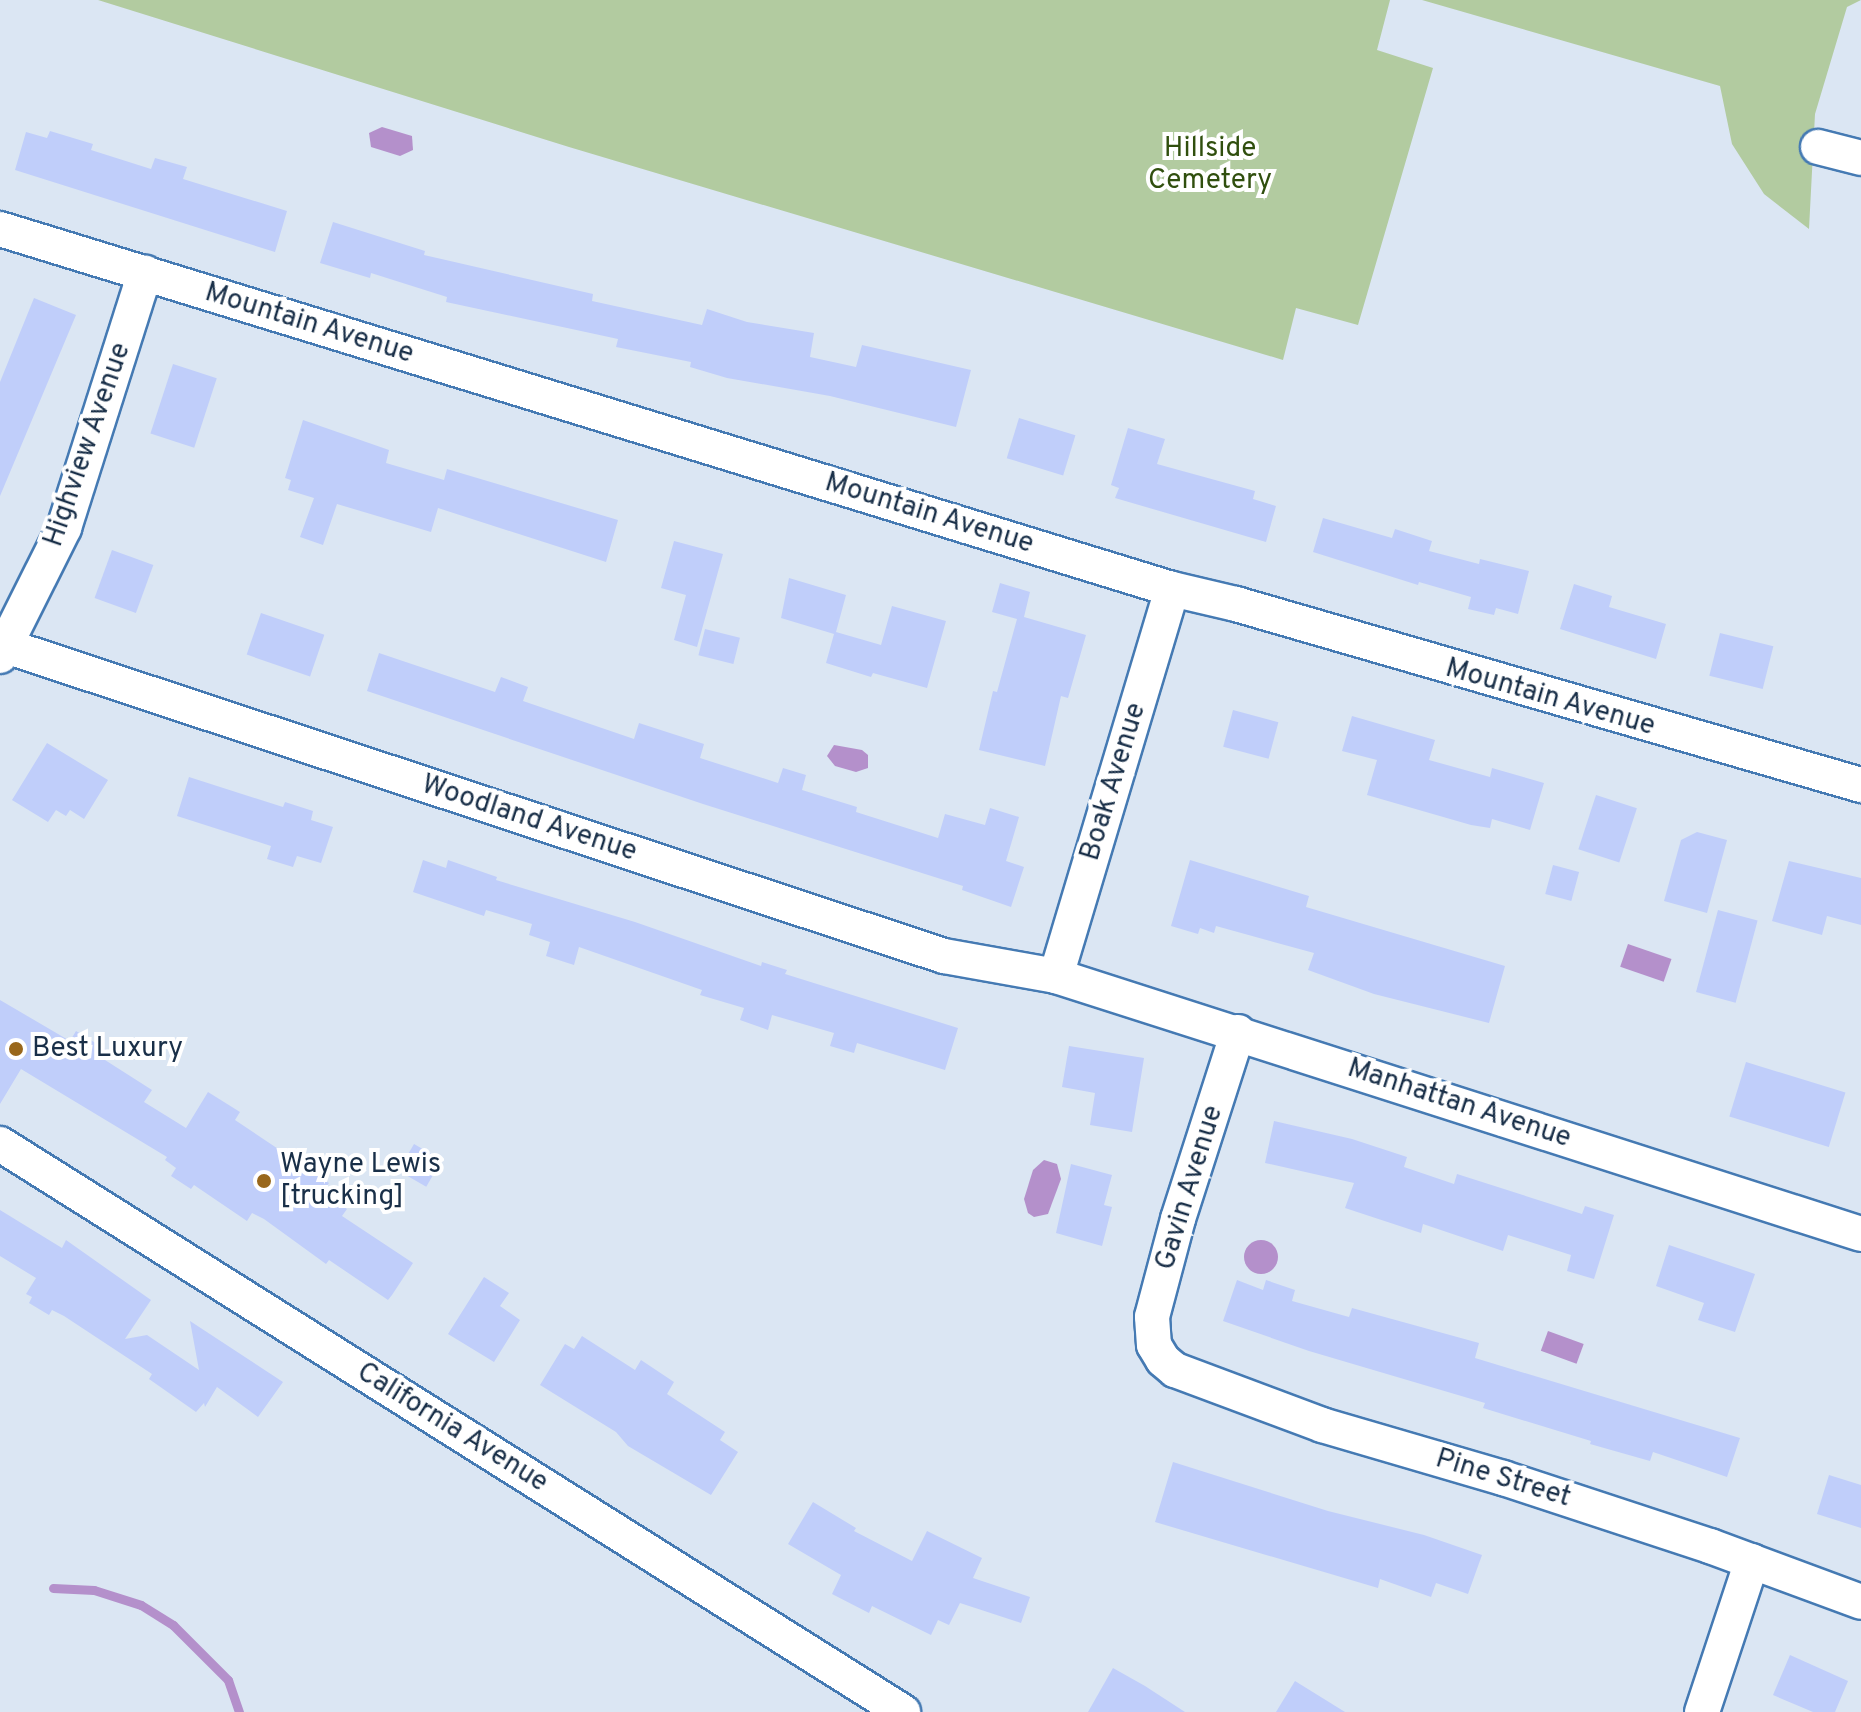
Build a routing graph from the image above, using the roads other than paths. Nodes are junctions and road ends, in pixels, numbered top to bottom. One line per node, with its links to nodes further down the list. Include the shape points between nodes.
1 (1818, 147): 2 (street)
2 (1861, 158)
3 (0, 229): 4 (street, Mountain Avenue)
4 (145, 273): 5 (street, Mountain Avenue); 6 (street, Highview Avenue, via 64,528)
5 (1172, 589): 7 (street, Mountain Avenue); 8 (street, Boak Avenue)
6 (3, 651): 8 (street, Woodland Avenue, via 944,956)
7 (1861, 785)
8 (1056, 976): 9 (street, Manhattan Avenue)
9 (1238, 1032): 11 (street, Manhattan Avenue); 12 (street, Gavin Avenue, via 1178,1219 1152,1317)
10 (0, 1144): 15 (street, California Avenue)
11 (1861, 1234)
12 (1154, 1345): 13 (street, Pine Street, via 1175,1370 1322,1425 1503,1478)
13 (1752, 1561): 14 (street, Pine Street); 16 (street)
14 (1861, 1602)
15 (903, 1712)
16 (1702, 1712)

